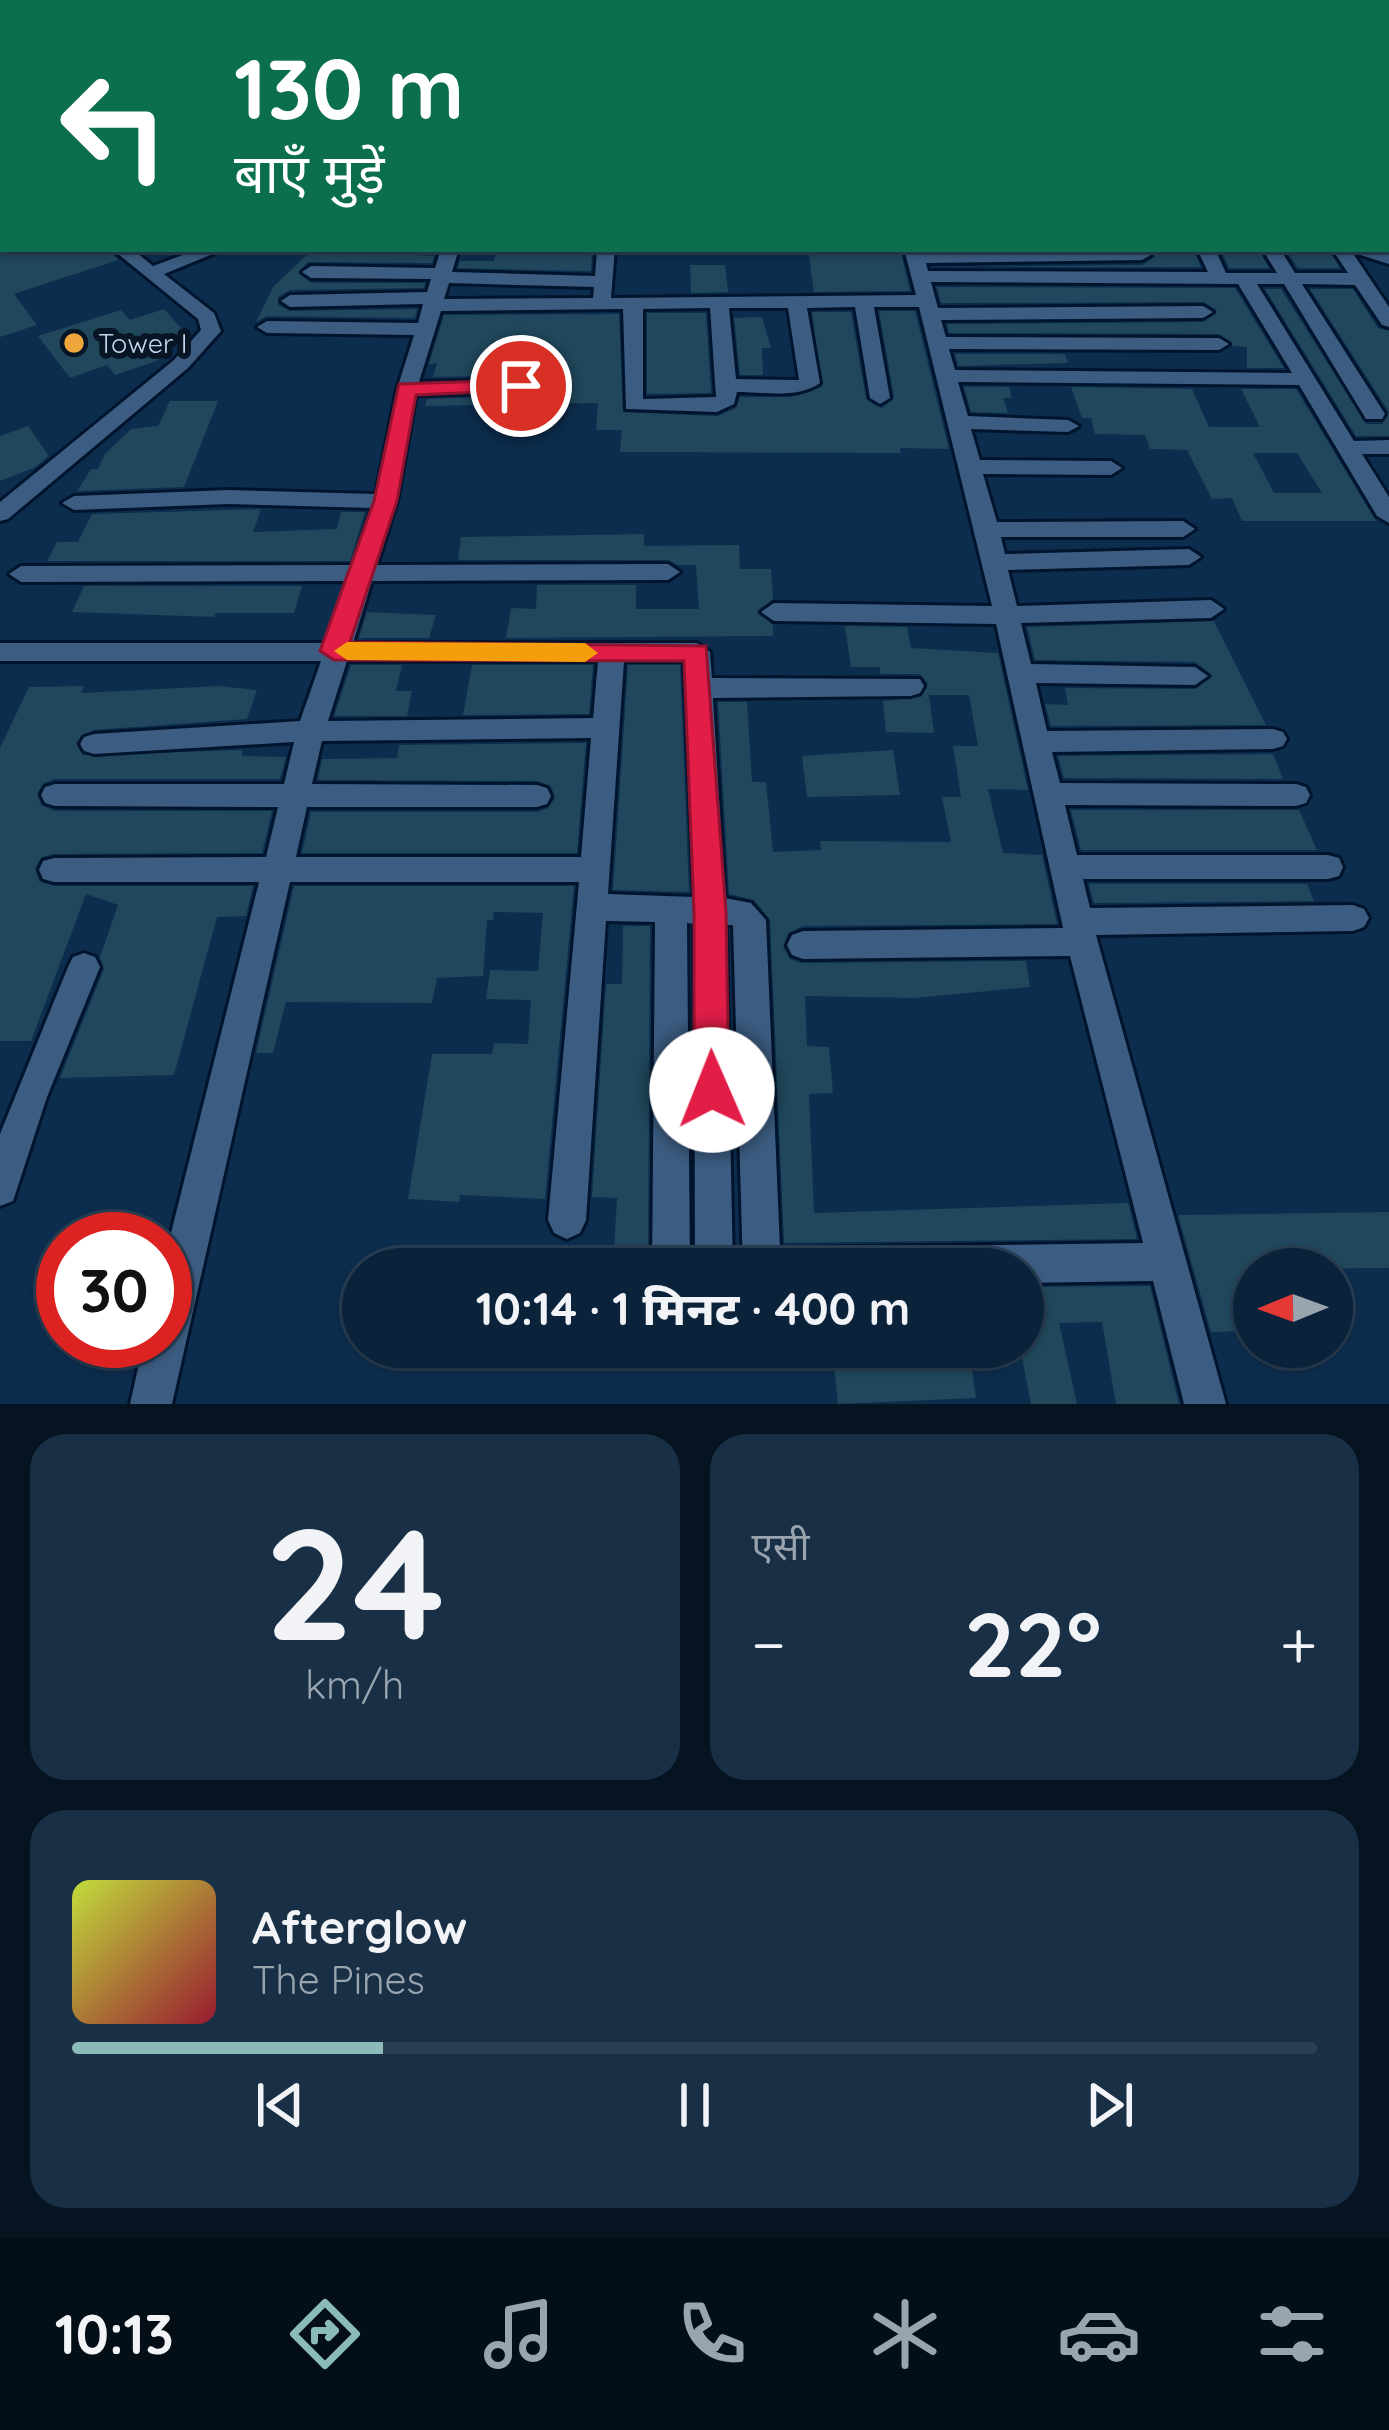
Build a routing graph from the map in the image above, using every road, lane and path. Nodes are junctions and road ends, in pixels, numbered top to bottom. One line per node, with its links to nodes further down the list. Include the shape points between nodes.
1 (125, 252): 10 (street)
2 (184, 252): 10 (street)
3 (468, 252): 18 (street)
4 (606, 252): 20 (street)
5 (1098, 252): 9 (street); 12 (street); 19 (street)
6 (1207, 252): 14 (street)
7 (1273, 252): 15 (street)
8 (1343, 252): 16 (street)
9 (1142, 255)
10 (145, 268): 48 (street, via 207,316 204,343)
11 (311, 272): 18 (street)
12 (1110, 277): 13 (street); 19 (street)
13 (1183, 277): 14 (street); 26 (street)
14 (1220, 279): 17 (street)
15 (1292, 279): 16 (street); 17 (street); 37 (street)
16 (1360, 279): 27 (street)
17 (1246, 281): 31 (street)
18 (439, 283): 20 (street); 20 (street); 23 (street); 28 (street); 35 (street)
19 (924, 290): 22 (street); 26 (street); 29 (street); 30 (street)
20 (602, 292): 25 (street)
21 (796, 300): 22 (street); 24 (street); 34 (street, via 810,383)
22 (863, 300): 36 (street)
23 (290, 301)
24 (718, 302): 25 (street); 34 (street)
25 (633, 303): 34 (street, via 633,405 717,406 727,400)
26 (1203, 312): 29 (street)
27 (1389, 321)
28 (267, 327)
29 (1219, 344): 32 (street)
30 (946, 376): 32 (street); 39 (street)
31 (1303, 379): 32 (street); 38 (street)
32 (1238, 380)
33 (560, 385): 35 (street)
34 (724, 386)
35 (407, 388): 46 (street)
36 (880, 398)
37 (1382, 414): 38 (street)
38 (1325, 415): 42 (street)
39 (959, 422): 40 (street); 43 (street)
40 (1068, 426)
41 (1389, 447): 42 (street)
42 (1348, 448): 45 (street)
43 (971, 467): 44 (street); 50 (street)
44 (1111, 468)
45 (1383, 494): 49 (street)
46 (386, 501): 47 (street); 56 (street)
47 (74, 503)
48 (0, 514)
49 (1389, 516)
50 (987, 530): 51 (street); 53 (street)
51 (1183, 530)
52 (1189, 557): 53 (street)
53 (994, 562): 59 (street)
54 (668, 572): 56 (street)
55 (21, 574): 56 (street)
56 (360, 575): 60 (street)
57 (1211, 609): 59 (street)
58 (774, 612): 59 (street)
59 (1006, 616): 63 (street)
60 (334, 651): 61 (street); 62 (street); 68 (street)
61 (0, 652)
62 (612, 653): 66 (street, via 697,652); 67 (street)
63 (1020, 673): 64 (street); 70 (street)
64 (1195, 676)
65 (910, 686): 66 (street)
66 (699, 688): 84 (street)
67 (604, 728): 68 (street); 79 (street)
68 (311, 731): 71 (street); 76 (street)
69 (1273, 739): 70 (street)
70 (1036, 742): 72 (street)
71 (94, 744)
72 (1047, 794): 74 (street); 77 (street)
73 (56, 795): 76 (street)
74 (1296, 795)
75 (537, 796): 76 (street)
76 (295, 797): 81 (street)
77 (1065, 867): 78 (street); 86 (street)
78 (1328, 867)
79 (597, 869): 81 (street); 82 (street)
80 (54, 870): 81 (street)
81 (275, 871): 90 (street)
82 (593, 907): 83 (street); 91 (street)
83 (671, 911): 84 (street); 92 (street)
84 (710, 912): 93 (street); 94 (street, via 750,920)
85 (1353, 918): 86 (street)
86 (1081, 932): 87 (street); 95 (street)
87 (803, 945)
88 (84, 967): 89 (street)
89 (0, 1187)
90 (192, 1220)
91 (567, 1220)
92 (671, 1248)
93 (714, 1248)
94 (761, 1248)
95 (1169, 1262): 96 (street); 99 (street)
96 (1044, 1264)
97 (158, 1368): 98 (street)
98 (151, 1404)
99 (1205, 1404)

